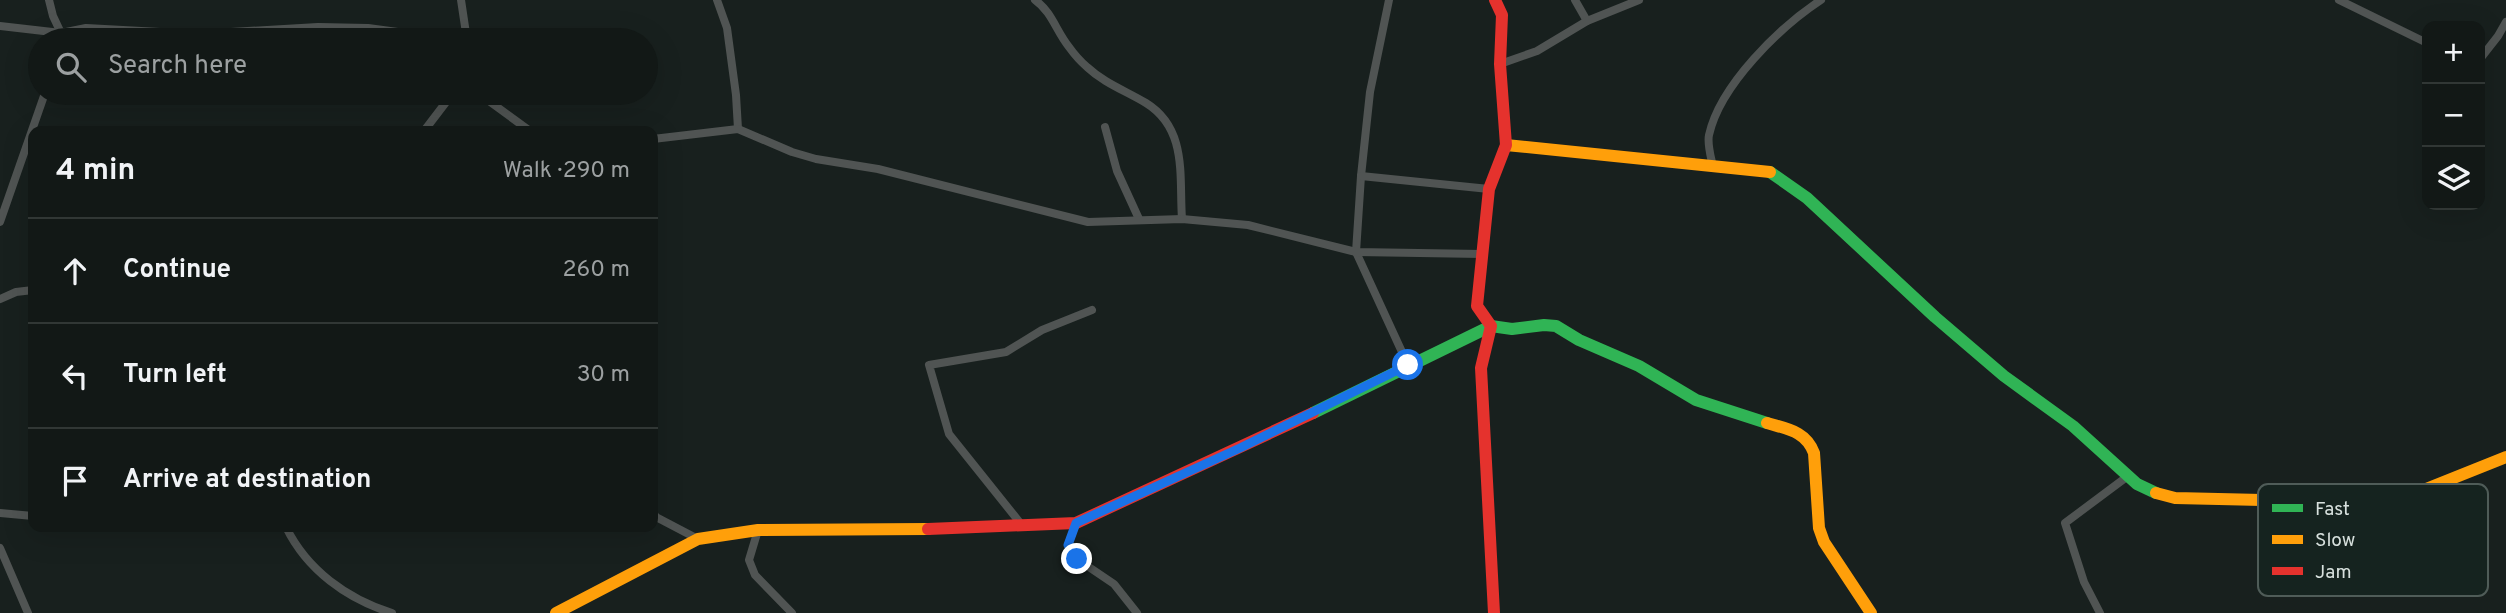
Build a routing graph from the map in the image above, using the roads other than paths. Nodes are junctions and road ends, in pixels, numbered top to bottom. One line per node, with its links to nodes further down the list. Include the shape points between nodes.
1 (49, 0): 16 (street)
2 (461, 0): 19 (street)
3 (717, 0): 31 (street, via 727,28)
4 (1035, 0): 39 (street, via 1088,68 1147,103 1172,130 1182,173)
5 (1389, 0): 36 (street, via 1370,92)
6 (1495, 0): 12 (street)
7 (1503, 0): 12 (street)
8 (1575, 0): 13 (street)
9 (1639, 0): 13 (street)
10 (1822, 0): 35 (street, via 1784,30 1733,83 1708,137)
11 (2339, 0): 21 (street)
12 (1502, 15): 23 (street)
13 (1587, 21): 23 (street, via 1536,51)
14 (2506, 22): 22 (street)
15 (0, 26): 20 (street)
16 (57, 28)
17 (301, 28): 18 (street)
18 (368, 28)
19 (465, 28)
20 (28, 31)
21 (2422, 41)
22 (2485, 53)
23 (1500, 64): 34 (street)
24 (41, 105): 27 (street)
25 (444, 105): 28 (street)
26 (494, 105): 29 (street)
27 (33, 126)
28 (428, 126)
29 (523, 126)
30 (1105, 128): 38 (street, via 1117,171)
31 (738, 129): 32 (street); 38 (street, via 816,159 878,169 1088,222)
32 (658, 138)
33 (28, 142): 40 (street)
34 (1506, 145): 35 (street); 37 (street)
35 (1713, 167): 49 (street, via 1770,172 1785,181 1935,317 2004,376 2073,426)
36 (1361, 176): 37 (street); 41 (street)
37 (1489, 189): 42 (street)
38 (1139, 219): 39 (street)
39 (1182, 219): 41 (street, via 1248,225)
40 (0, 222)
41 (1356, 252): 42 (street); 47 (street)
42 (1482, 254): 46 (street, via 1477,306)
43 (28, 291): 44 (street)
44 (0, 299)
45 (1092, 310): 56 (street, via 1042,330 1006,352 929,365 949,434)
46 (1492, 326): 47 (street); 66 (street, via 1481,368); 67 (street, via 1556,326 1696,400 1799,432 1814,453 1824,542)
47 (1408, 365): 55 (street)
48 (2506, 457): 50 (street)
49 (2128, 476): 51 (street, via 2158,494 2175,498); 68 (street, via 2065,523)
50 (2438, 484)
51 (2258, 500)
52 (0, 513): 53 (street)
53 (28, 516)
54 (658, 518): 59 (street)
55 (1076, 523): 56 (street); 65 (street, via 1068,545 1077,559 1114,584)
56 (1021, 524): 57 (street)
57 (758, 530): 59 (street); 64 (street, via 749,560 755,575)
58 (289, 532): 62 (street, via 305,556 343,592)
59 (698, 539): 63 (street)
60 (0, 548): 61 (street)
61 (28, 613)
62 (392, 613)
63 (556, 613)
64 (792, 613)
65 (1137, 613)
66 (1494, 613)
67 (1871, 613)
68 (2099, 613)

